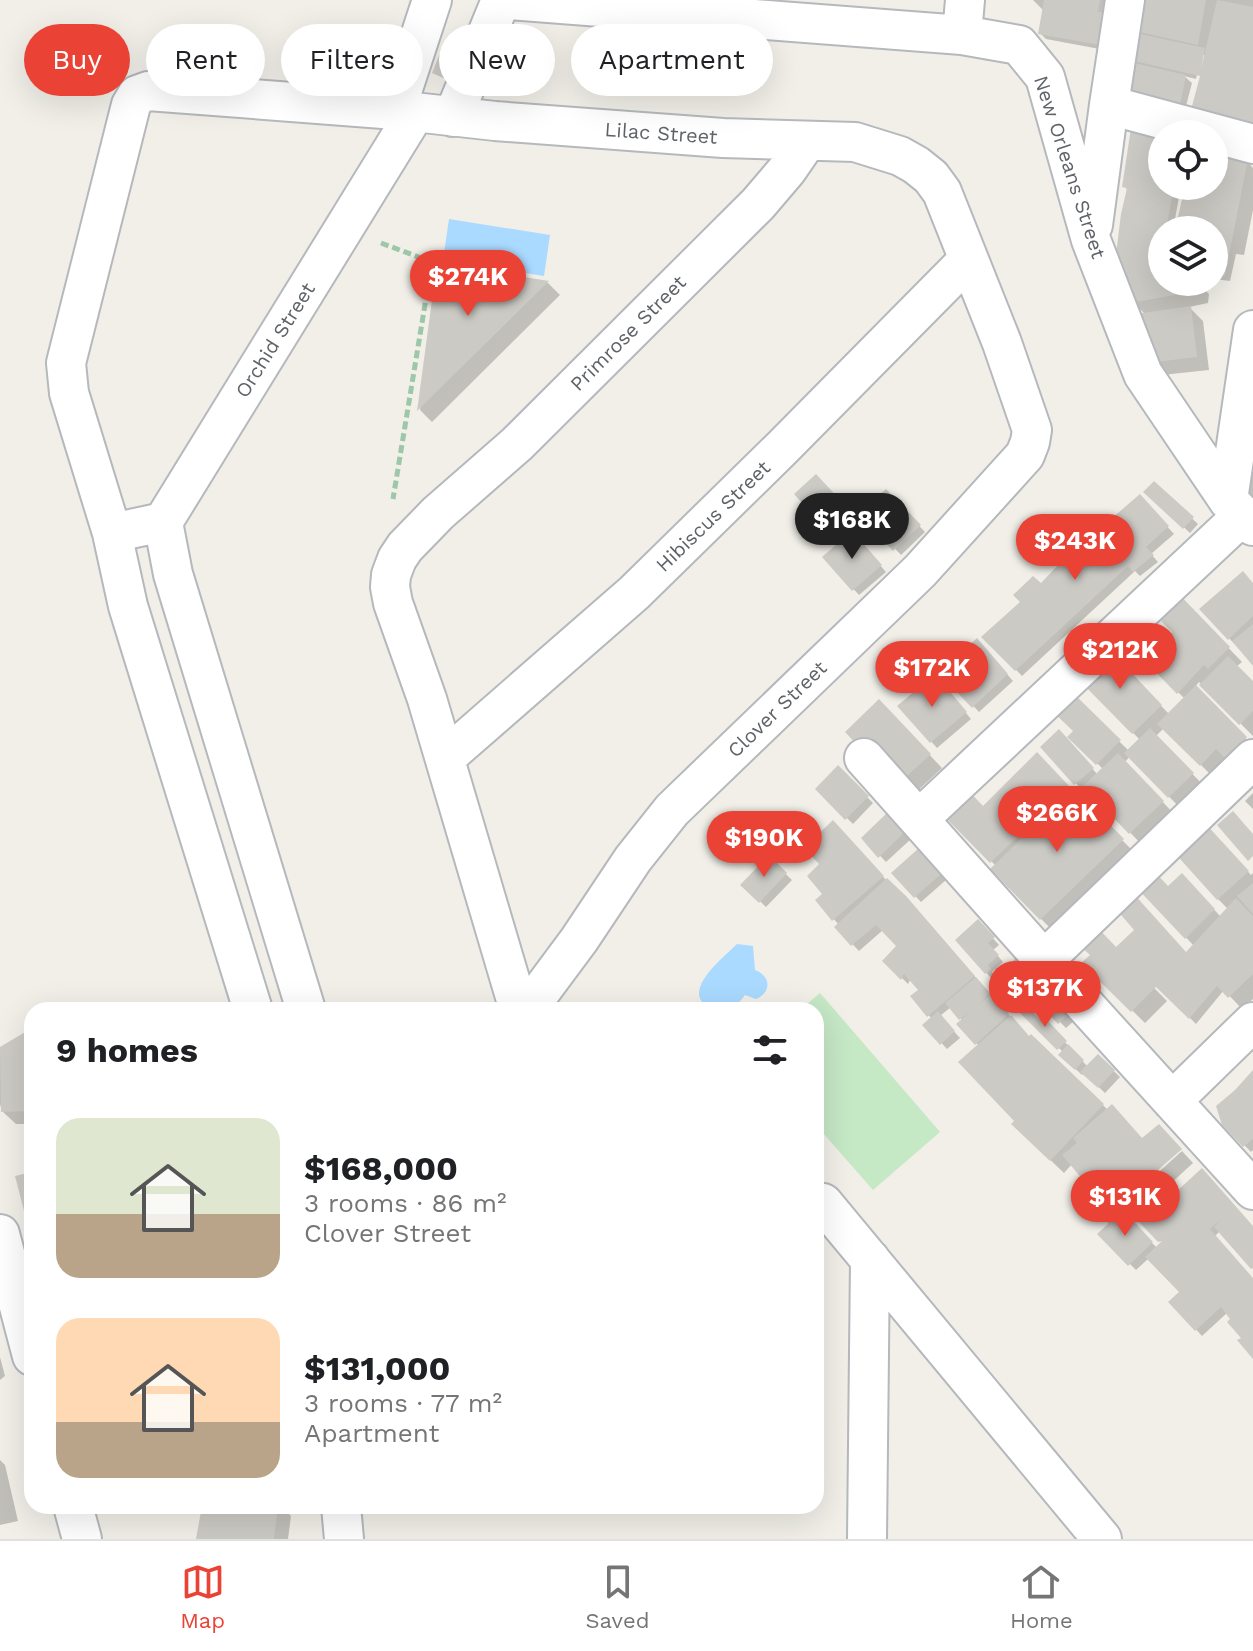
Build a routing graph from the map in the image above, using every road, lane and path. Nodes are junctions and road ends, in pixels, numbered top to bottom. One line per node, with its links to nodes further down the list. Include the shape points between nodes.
1 (432, 0): 8 (street, Orchid Street)
2 (501, 0): 9 (street)
3 (508, 0): 5 (street, New Orleans Street)
4 (1125, 0): 7 (street)
5 (679, 7): 6 (street, New Orleans Street)
6 (964, 17): 13 (street, New Orleans Street, via 1019,45 1045,77)
7 (1109, 105): 11 (street); 13 (street)
8 (406, 112): 9 (street, Lilac Street); 12 (street, Orchid Street); 19 (street, Lilac Street, via 148,91 137,95 66,363 69,393)
9 (453, 117): 10 (street, Lilac Street)
10 (807, 141): 14 (street, Lilac Street, via 855,142 916,165 942,192); 20 (street, Primrose Street, via 758,204 517,444)
11 (1253, 144)
12 (343, 229): 18 (street, Orchid Street); 20 (path, via 432,262 389,523)
13 (1091, 240): 17 (street, New Orleans Street, via 1143,374)
14 (968, 260): 16 (street, Lilac Street); 21 (street, Hibiscus Street, via 634,593)
15 (1253, 330): 17 (street)
16 (1028, 418): 29 (street, Clover Street, via 1032,430 1025,455 920,571 672,810)
17 (1241, 514): 24 (street)
18 (163, 522): 19 (street); 27 (street, via 173,574)
19 (112, 533): 26 (street, via 128,606)
20 (405, 547): 21 (street, via 391,575 393,603)
21 (445, 758): 28 (street)
22 (864, 758): 24 (street)
23 (1253, 759): 25 (street)
24 (919, 819): 25 (street)
25 (1044, 960): 31 (street)
26 (251, 1002)
27 (304, 1002)
28 (517, 1002)
29 (533, 1002)
30 (1253, 1022): 31 (street)
31 (1172, 1101): 32 (street)
32 (1253, 1190)
33 (824, 1204): 35 (street)
34 (0, 1234): 36 (street)
35 (870, 1259): 41 (street); 42 (street)
36 (24, 1326)
37 (75, 1514): 39 (street)
38 (342, 1514): 40 (street)
39 (82, 1539)
40 (344, 1539)
41 (867, 1539)
42 (1102, 1539)

